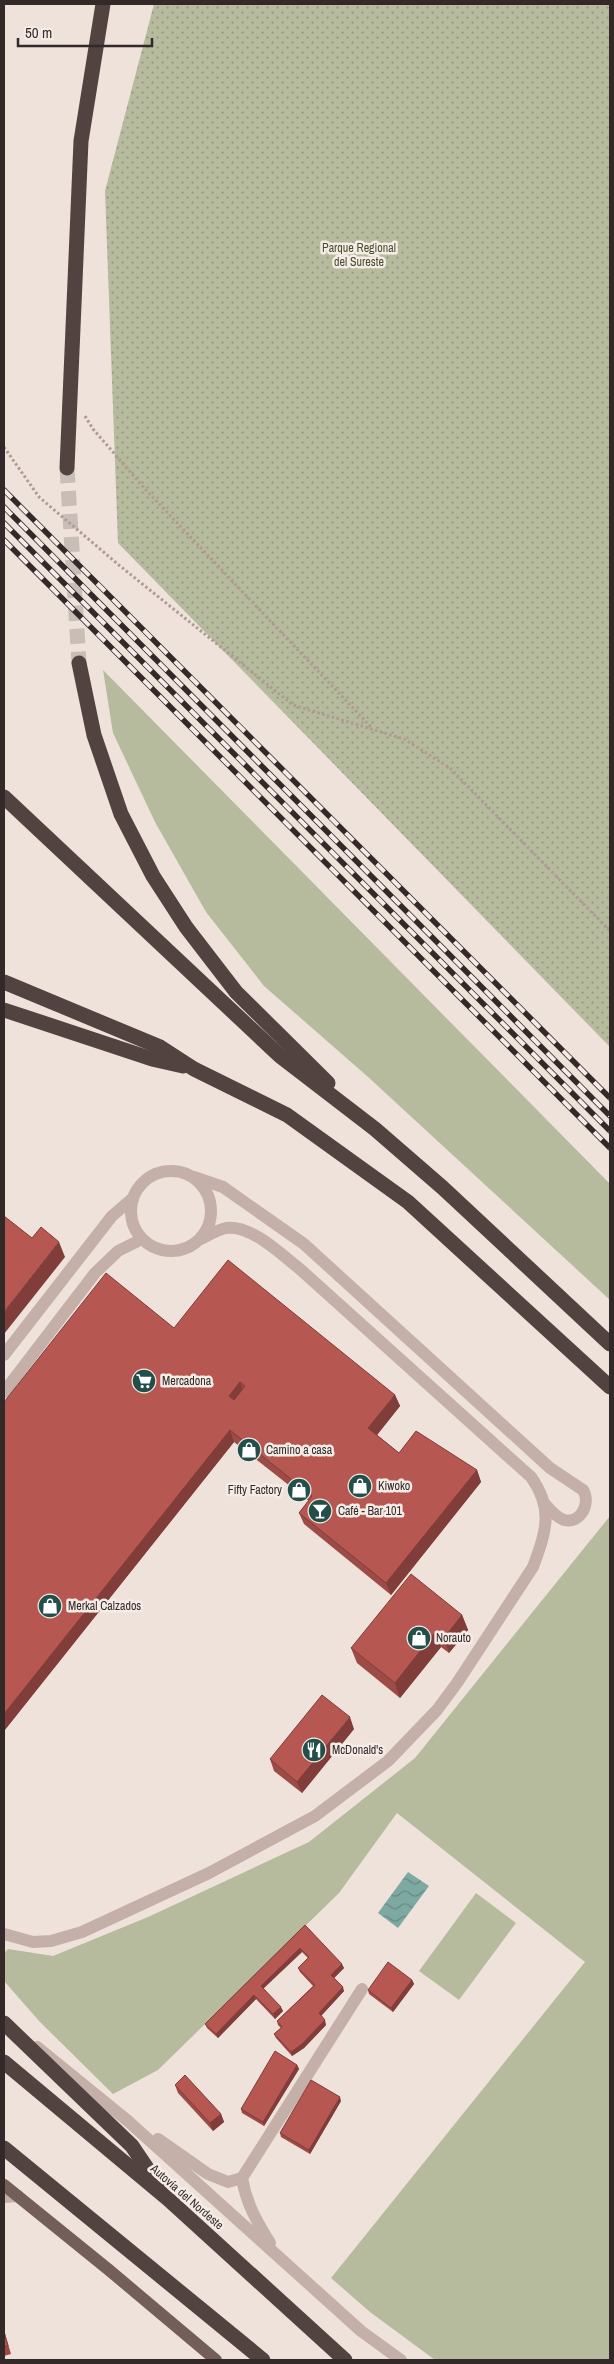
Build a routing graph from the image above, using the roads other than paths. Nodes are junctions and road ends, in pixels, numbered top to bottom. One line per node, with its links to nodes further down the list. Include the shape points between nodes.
1 (103, 4): 2 (highway, via 81,142)
2 (67, 468)
3 (79, 663): 8 (highway, via 94,735 121,814 153,876 186,927 236,992)
4 (4, 797): 8 (highway, via 280,1056)
5 (4, 982): 7 (highway, via 160,1047)
6 (4, 1010): 7 (highway, via 152,1059)
7 (194, 1069): 15 (highway, via 287,1115 408,1202)
8 (375, 1129): 13 (highway)
9 (194, 1177): 10 (street, via 182,1171 158,1172 147,1178); 11 (street, via 204,1186 212,1213 209,1227); 17 (street, via 223,1188 304,1244 550,1468 586,1495 585,1510 570,1520 556,1516)
10 (132, 1198): 12 (street, via 130,1213); 14 (street, via 112,1216)
11 (201, 1239): 12 (street, via 184,1249 165,1251); 17 (street, via 228,1228 263,1240 531,1477)
12 (142, 1240): 16 (street, via 118,1251 95,1273)
13 (610, 1344)
14 (4, 1355)
15 (610, 1387)
16 (4, 1392)
17 (545, 1504): 18 (street, via 547,1520 533,1567 496,1624 437,1710 388,1761 360,1784 315,1816 249,1853 82,1932 33,1942)
18 (4, 1934)
19 (362, 1989): 24 (street)
20 (4, 2022): 22 (street, via 70,2072); 28 (highway, via 132,2146)
21 (4, 2062): 28 (highway, Autovía del Nordeste)
22 (128, 2122): 24 (street, via 208,2174 228,2182); 29 (street)
23 (4, 2148): 31 (highway)
24 (242, 2178): 29 (street, via 245,2196 256,2222)
25 (4, 2185): 26 (main road)
26 (18, 2196): 27 (street); 30 (main road)
27 (4, 2197)
28 (168, 2199): 32 (highway, Autovía del Nordeste)
29 (279, 2257): 33 (street, via 361,2331)
30 (216, 2360)
31 (263, 2360)
32 (345, 2360)
33 (401, 2360)

